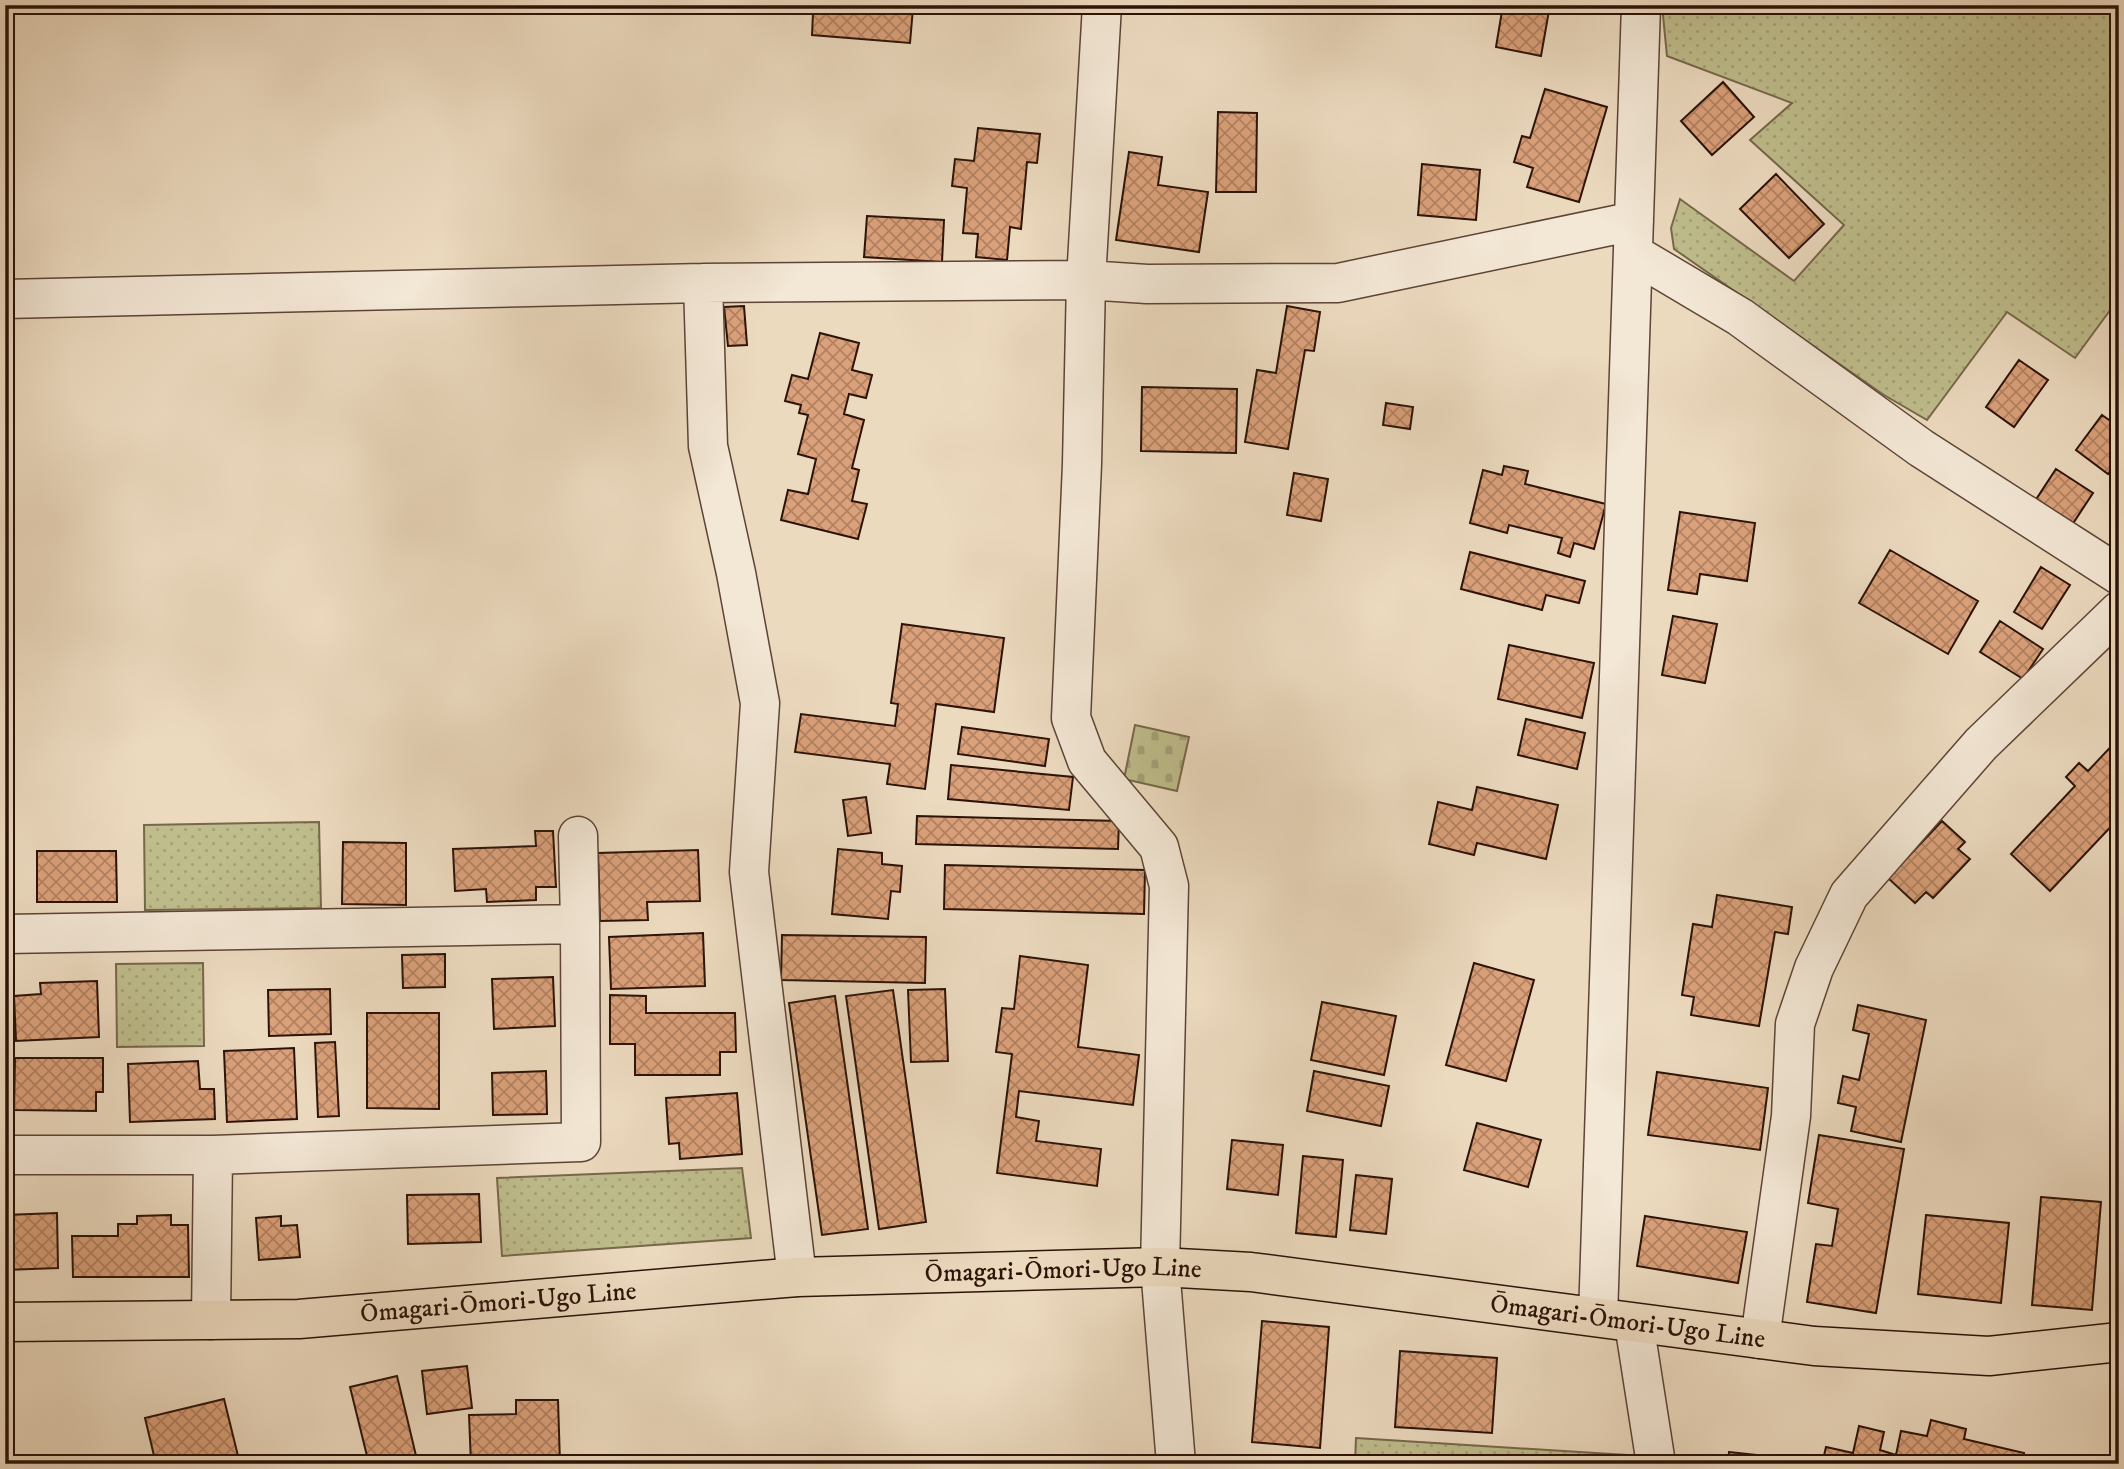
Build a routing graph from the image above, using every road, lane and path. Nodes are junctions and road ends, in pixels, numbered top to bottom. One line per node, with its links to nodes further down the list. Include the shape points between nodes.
1 (1102, 5): 4 (street)
2 (1641, 5): 3 (street)
3 (1634, 238): 4 (street, via 1338,283); 7 (street, via 1921,448); 17 (street)
4 (1086, 280): 5 (street); 14 (street, via 1071,718 1087,761 1158,847 1169,886)
5 (703, 283): 6 (street); 15 (street, via 708,446 760,703 749,872)
6 (5, 299)
7 (2119, 575)
8 (2119, 611): 19 (street, via 1982,744 1849,895 1814,968 1795,1024 1791,1116)
9 (578, 836): 10 (street)
10 (580, 924): 11 (street); 13 (street, via 581,1142)
11 (5, 934)
12 (5, 1155): 13 (street)
13 (213, 1155): 16 (street)
14 (1160, 1267): 15 (main road, Ōmagari-Ōmori-Ugo Line); 17 (main road, Ōmagari-Ōmori-Ugo Line, via 1251,1272); 21 (street)
15 (797, 1277): 16 (main road, Ōmagari-Ōmori-Ugo Line, via 299,1320)
16 (211, 1320): 18 (main road, Ōmagari-Ōmori-Ugo Line)
17 (1616, 1320): 19 (main road, Ōmagari-Ōmori-Ugo Line); 22 (street)
18 (5, 1322)
19 (1760, 1339): 20 (main road, Ōmagari-Ōmori-Ugo Line, via 1989,1356)
20 (2119, 1342)
21 (1176, 1464)
22 (1656, 1464)

